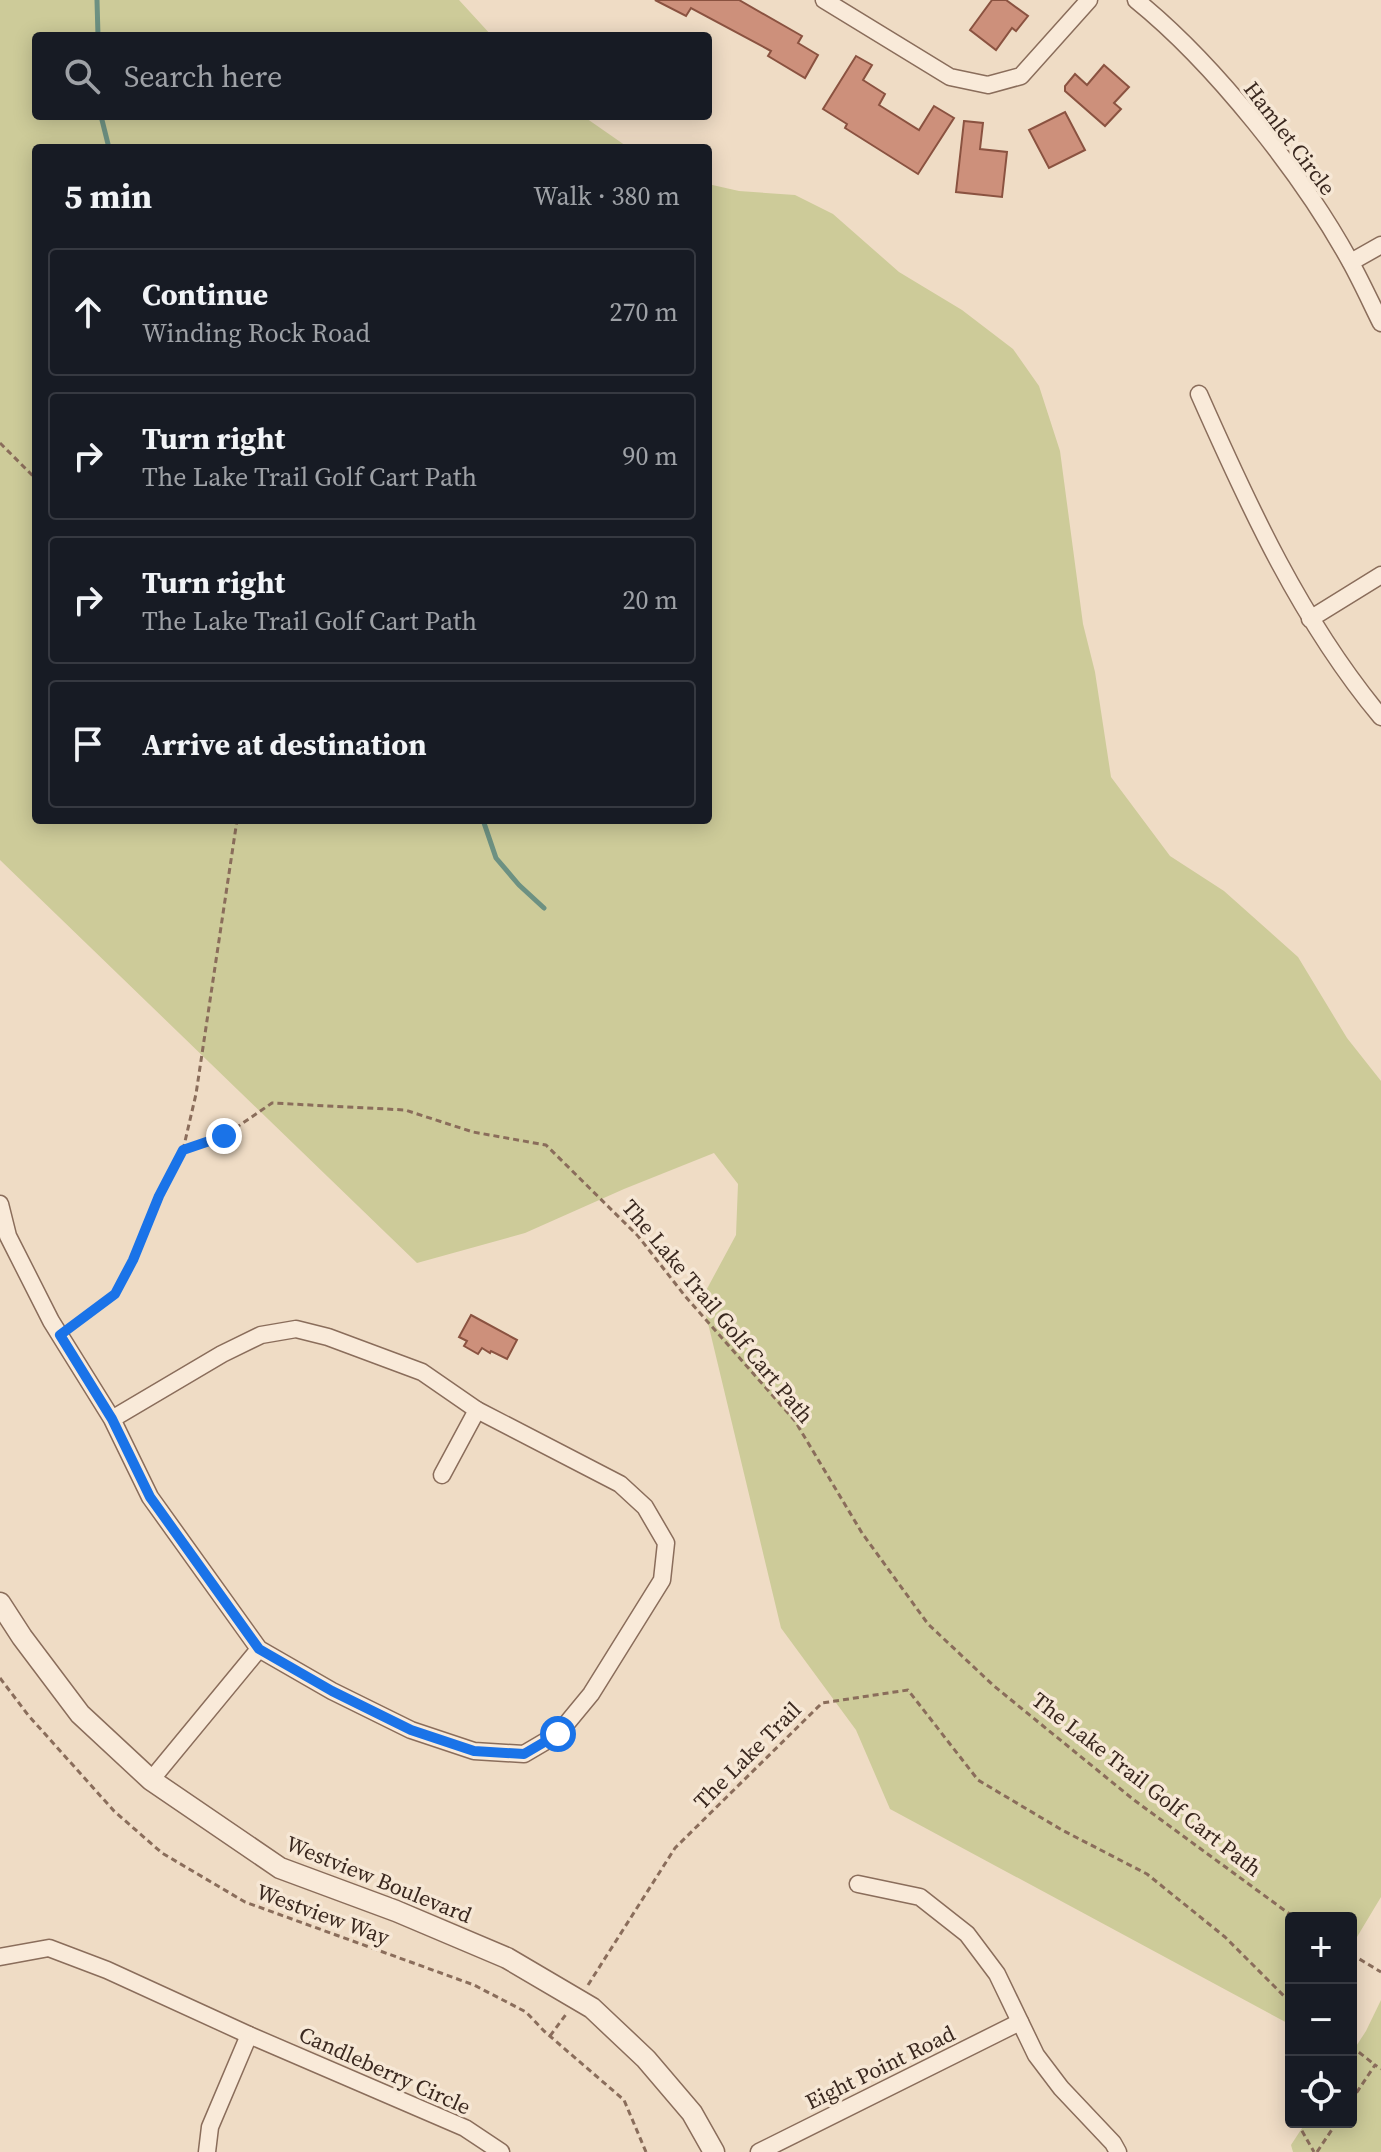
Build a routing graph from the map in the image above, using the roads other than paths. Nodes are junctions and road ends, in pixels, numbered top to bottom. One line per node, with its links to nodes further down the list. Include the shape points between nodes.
1 (824, 0): 2 (street, via 950,77 988,85 1021,76)
2 (1089, 0)
3 (1136, 0): 5 (street, Hamlet Circle, via 1169,27 1239,105 1296,177)
4 (1381, 245): 5 (street)
5 (1351, 262): 6 (street, Hamlet Circle)
6 (1381, 323)
7 (1199, 394): 9 (street, via 1252,516)
8 (1381, 575): 9 (street)
9 (1310, 619): 10 (street)
10 (1381, 717)
11 (0, 1204): 13 (street, via 8,1236)
12 (477, 1410): 13 (street, via 422,1372 296,1329 261,1335 222,1354); 14 (street); 16 (street, via 620,1484 645,1507 666,1543 655,1594 591,1694 558,1734 524,1754 474,1751 411,1730)
13 (112, 1419): 16 (street, via 150,1497)
14 (442, 1475)
15 (0, 1603): 17 (street, Westview Boulevard, via 80,1714)
16 (259, 1649): 17 (street)
17 (151, 1780): 24 (street, Westview Boulevard, via 280,1868 507,1958 592,2008 692,2113)
18 (858, 1884): 20 (street, via 920,1897 967,1934 997,1974)
19 (0, 1957): 21 (street, Candleberry Circle, via 49,1948)
20 (1020, 2022): 25 (street, Eight Point Road); 26 (street, via 1036,2055)
21 (249, 2035): 22 (street, via 210,2127); 23 (street, Candleberry Circle, via 465,2128)
22 (207, 2152)
23 (501, 2152)
24 (714, 2152)
25 (759, 2152)
26 (1118, 2152)

